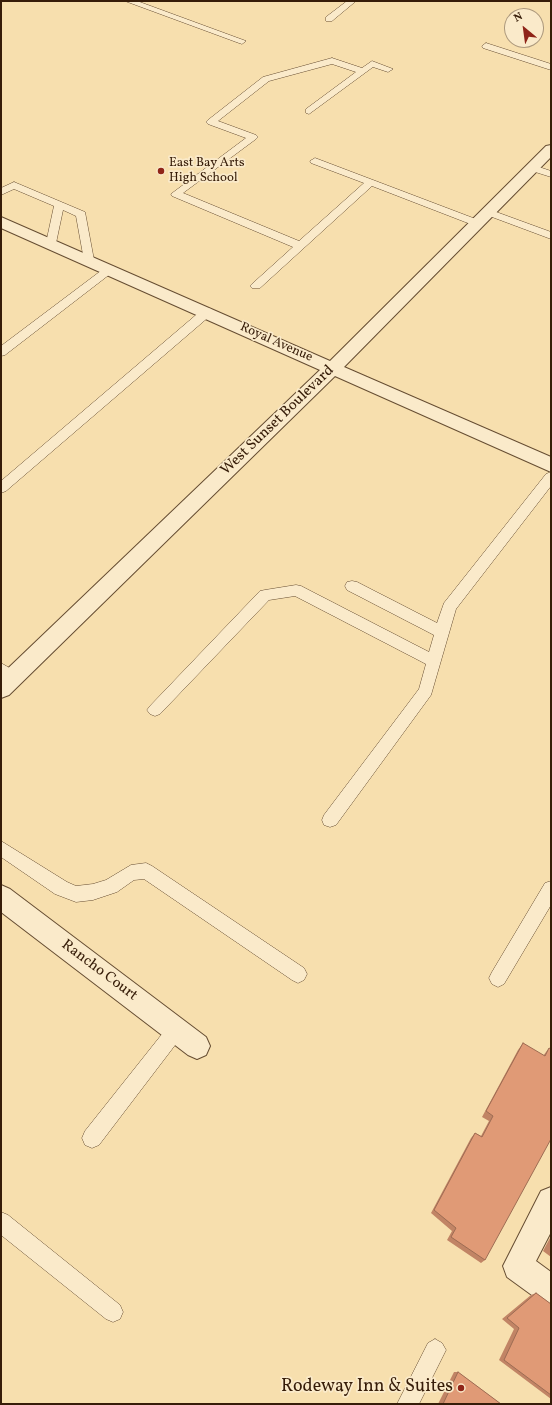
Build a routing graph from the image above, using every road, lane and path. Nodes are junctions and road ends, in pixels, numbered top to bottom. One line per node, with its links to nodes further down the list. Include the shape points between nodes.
1 (129, 1): 4 (lane)
2 (352, 1): 3 (lane)
3 (329, 20)
4 (242, 41)
5 (486, 46): 6 (lane)
6 (551, 67)
7 (388, 69): 8 (lane, via 372,64)
8 (363, 71): 9 (lane); 21 (lane, via 332,61 266,79 211,122 253,137 176,194)
9 (309, 111)
10 (551, 149): 12 (street, West Sunset Boulevard)
11 (315, 161): 14 (lane)
12 (533, 168): 13 (lane); 17 (street, West Sunset Boulevard)
13 (551, 174)
14 (370, 182): 17 (lane); 21 (lane)
15 (1, 192): 16 (lane, via 14,184)
16 (59, 205): 20 (lane); 22 (lane, via 81,214)
17 (483, 218): 19 (lane); 27 (street, West Sunset Boulevard)
18 (1, 222): 20 (street, Royal Avenue)
19 (551, 236)
20 (51, 243): 22 (street, Royal Avenue)
21 (301, 246): 24 (lane)
22 (89, 260): 23 (street, Royal Avenue)
23 (110, 269): 25 (street, Royal Avenue); 26 (lane)
24 (256, 286)
25 (207, 312): 27 (street, Royal Avenue); 30 (lane)
26 (1, 352)
27 (333, 368): 28 (street, Royal Avenue); 34 (street, West Sunset Boulevard)
28 (551, 465)
29 (551, 477): 32 (lane, via 449,607)
30 (1, 488)
31 (352, 586): 32 (lane)
32 (442, 632): 33 (lane)
33 (433, 661): 35 (lane, via 296,590 265,595); 36 (lane, via 426,691)
34 (5, 678)
35 (155, 710)
36 (330, 820)
37 (1, 848): 40 (lane, via 61,888 76,894 93,892 111,886 131,873 146,871)
38 (551, 889): 41 (lane)
39 (1, 897): 42 (street, Rancho Court)
40 (298, 974)
41 (498, 978)
42 (176, 1030): 43 (street, Rancho Court); 44 (lane)
43 (197, 1046)
44 (92, 1138)
45 (551, 1201): 47 (street, via 518,1266)
46 (1, 1222): 48 (lane)
47 (551, 1290)
48 (113, 1312)
49 (435, 1350): 50 (lane)
50 (408, 1404)

